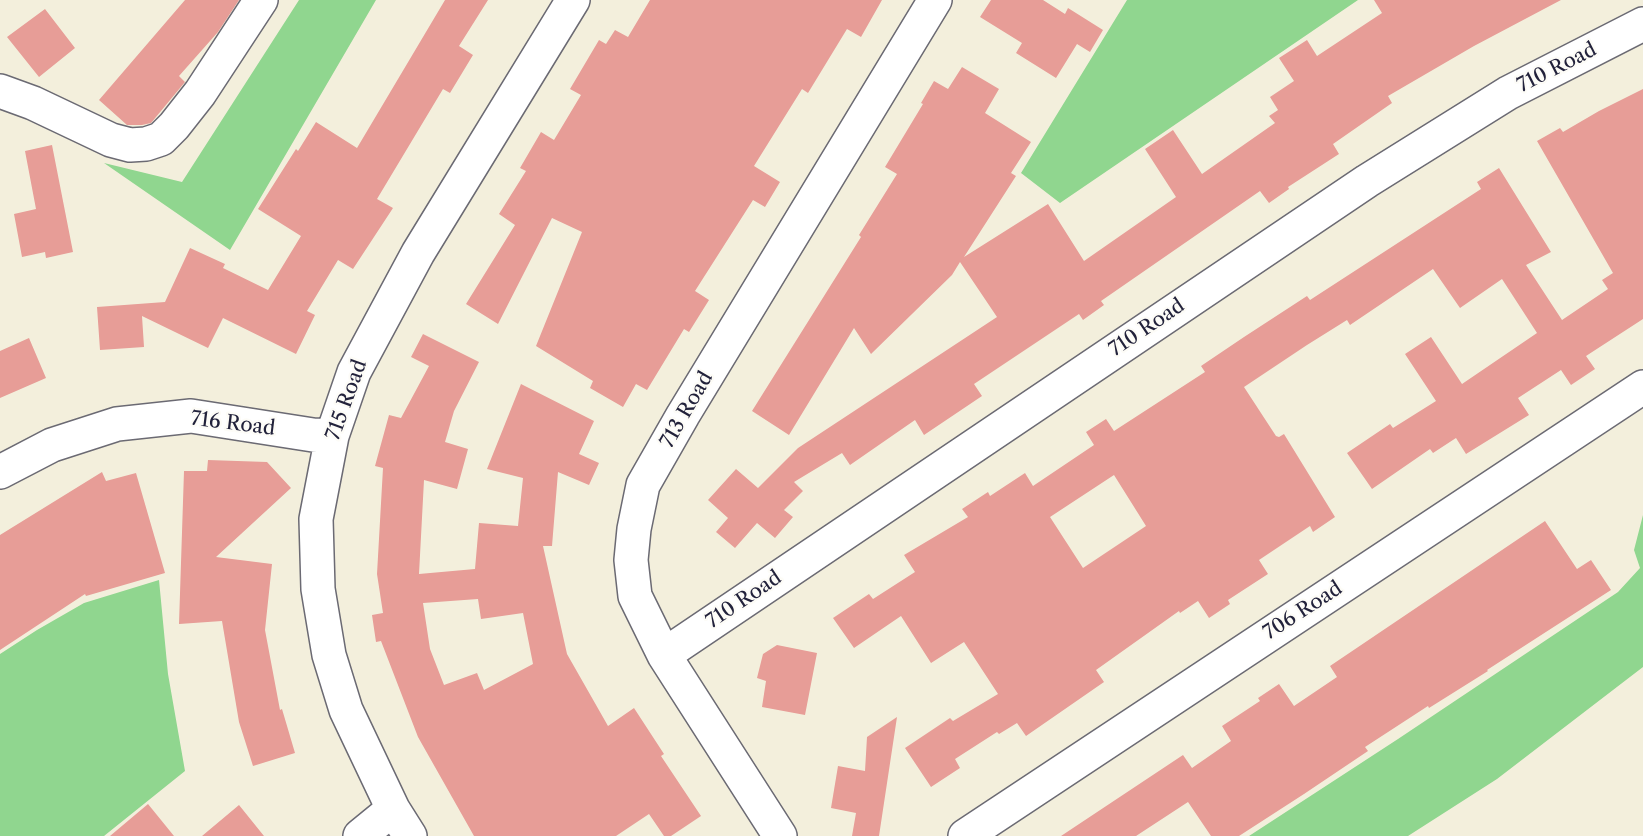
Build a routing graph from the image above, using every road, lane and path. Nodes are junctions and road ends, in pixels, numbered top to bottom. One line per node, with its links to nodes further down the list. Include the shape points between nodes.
1 (261, 0): 5 (street, via 200,93 161,139 130,145 111,140)
2 (573, 0): 7 (street, 715 Road, via 418,253 354,372)
3 (935, 0): 9 (street, 713 Road, via 643,486 631,560 635,596)
4 (1643, 24): 9 (street, 710 Road, via 1508,93 1349,192)
5 (0, 91)
6 (1643, 387): 13 (street, 706 Road)
7 (332, 436): 8 (street, 716 Road, via 191,416 117,424 52,445); 10 (street, 715 Road, via 316,519 318,589 329,655 346,710)
8 (0, 472)
9 (664, 655): 12 (street, 713 Road)
10 (401, 822): 11 (street)
11 (360, 836)
12 (780, 836)
13 (965, 836)

